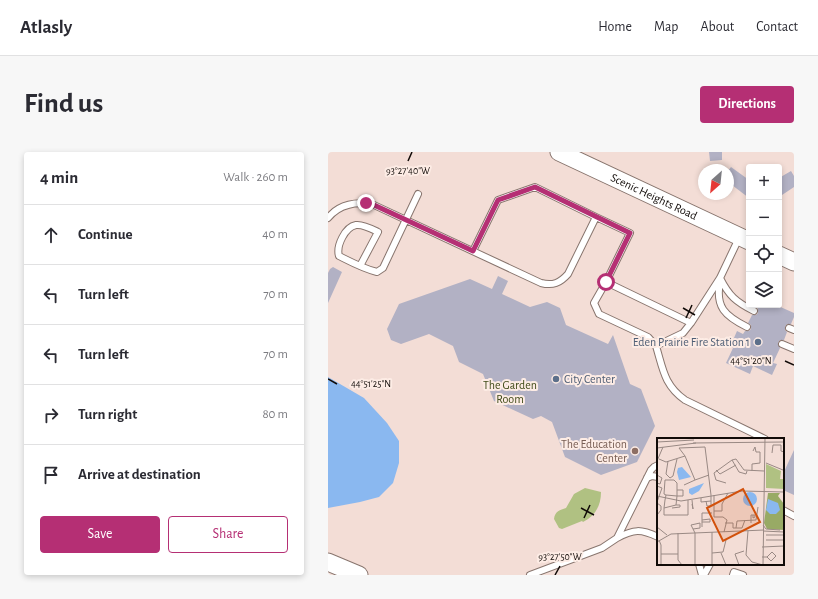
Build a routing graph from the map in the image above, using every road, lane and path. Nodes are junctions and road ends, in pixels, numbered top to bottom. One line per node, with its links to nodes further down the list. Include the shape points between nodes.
1 (558, 152): 6 (street, Scenic Heights Road)
2 (418, 194): 5 (lane)
3 (596, 216): 7 (lane, via 535,187 498,200); 7 (lane, via 568,274 556,284 541,283); 12 (lane, via 630,233)
4 (328, 218): 5 (lane, via 345,205 356,202 374,205)
5 (407, 220): 7 (lane); 10 (lane, via 384,268 377,272)
6 (744, 239): 11 (lane)
7 (473, 251)
8 (782, 256): 9 (street)
9 (794, 262)
10 (360, 266): 10 (lane, via 339,256 338,251 347,230 357,225 378,232)
11 (720, 278): 13 (lane, via 735,301); 14 (lane); 15 (lane, via 719,303 726,314)
12 (606, 282): 14 (lane); 17 (lane, via 594,303 599,314 648,337)
13 (754, 311)
14 (691, 323): 17 (lane, via 683,333)
15 (746, 327)
16 (782, 344): 18 (lane)
17 (656, 346): 19 (lane, via 666,378 677,394)
18 (794, 349)
19 (763, 438)
20 (657, 466): 22 (lane)
21 (657, 477): 22 (lane)
22 (647, 478): 25 (lane)
23 (784, 511): 24 (lane)
24 (794, 516)
25 (617, 538): 26 (lane, via 637,530); 32 (lane, via 602,548)
26 (657, 538)
27 (328, 562): 31 (street)
28 (699, 565): 33 (lane)
29 (709, 565): 33 (lane)
30 (328, 567): 31 (street)
31 (353, 573)
32 (530, 575)
33 (703, 575)
34 (733, 575): 35 (lane, via 734,572)
35 (743, 575)

